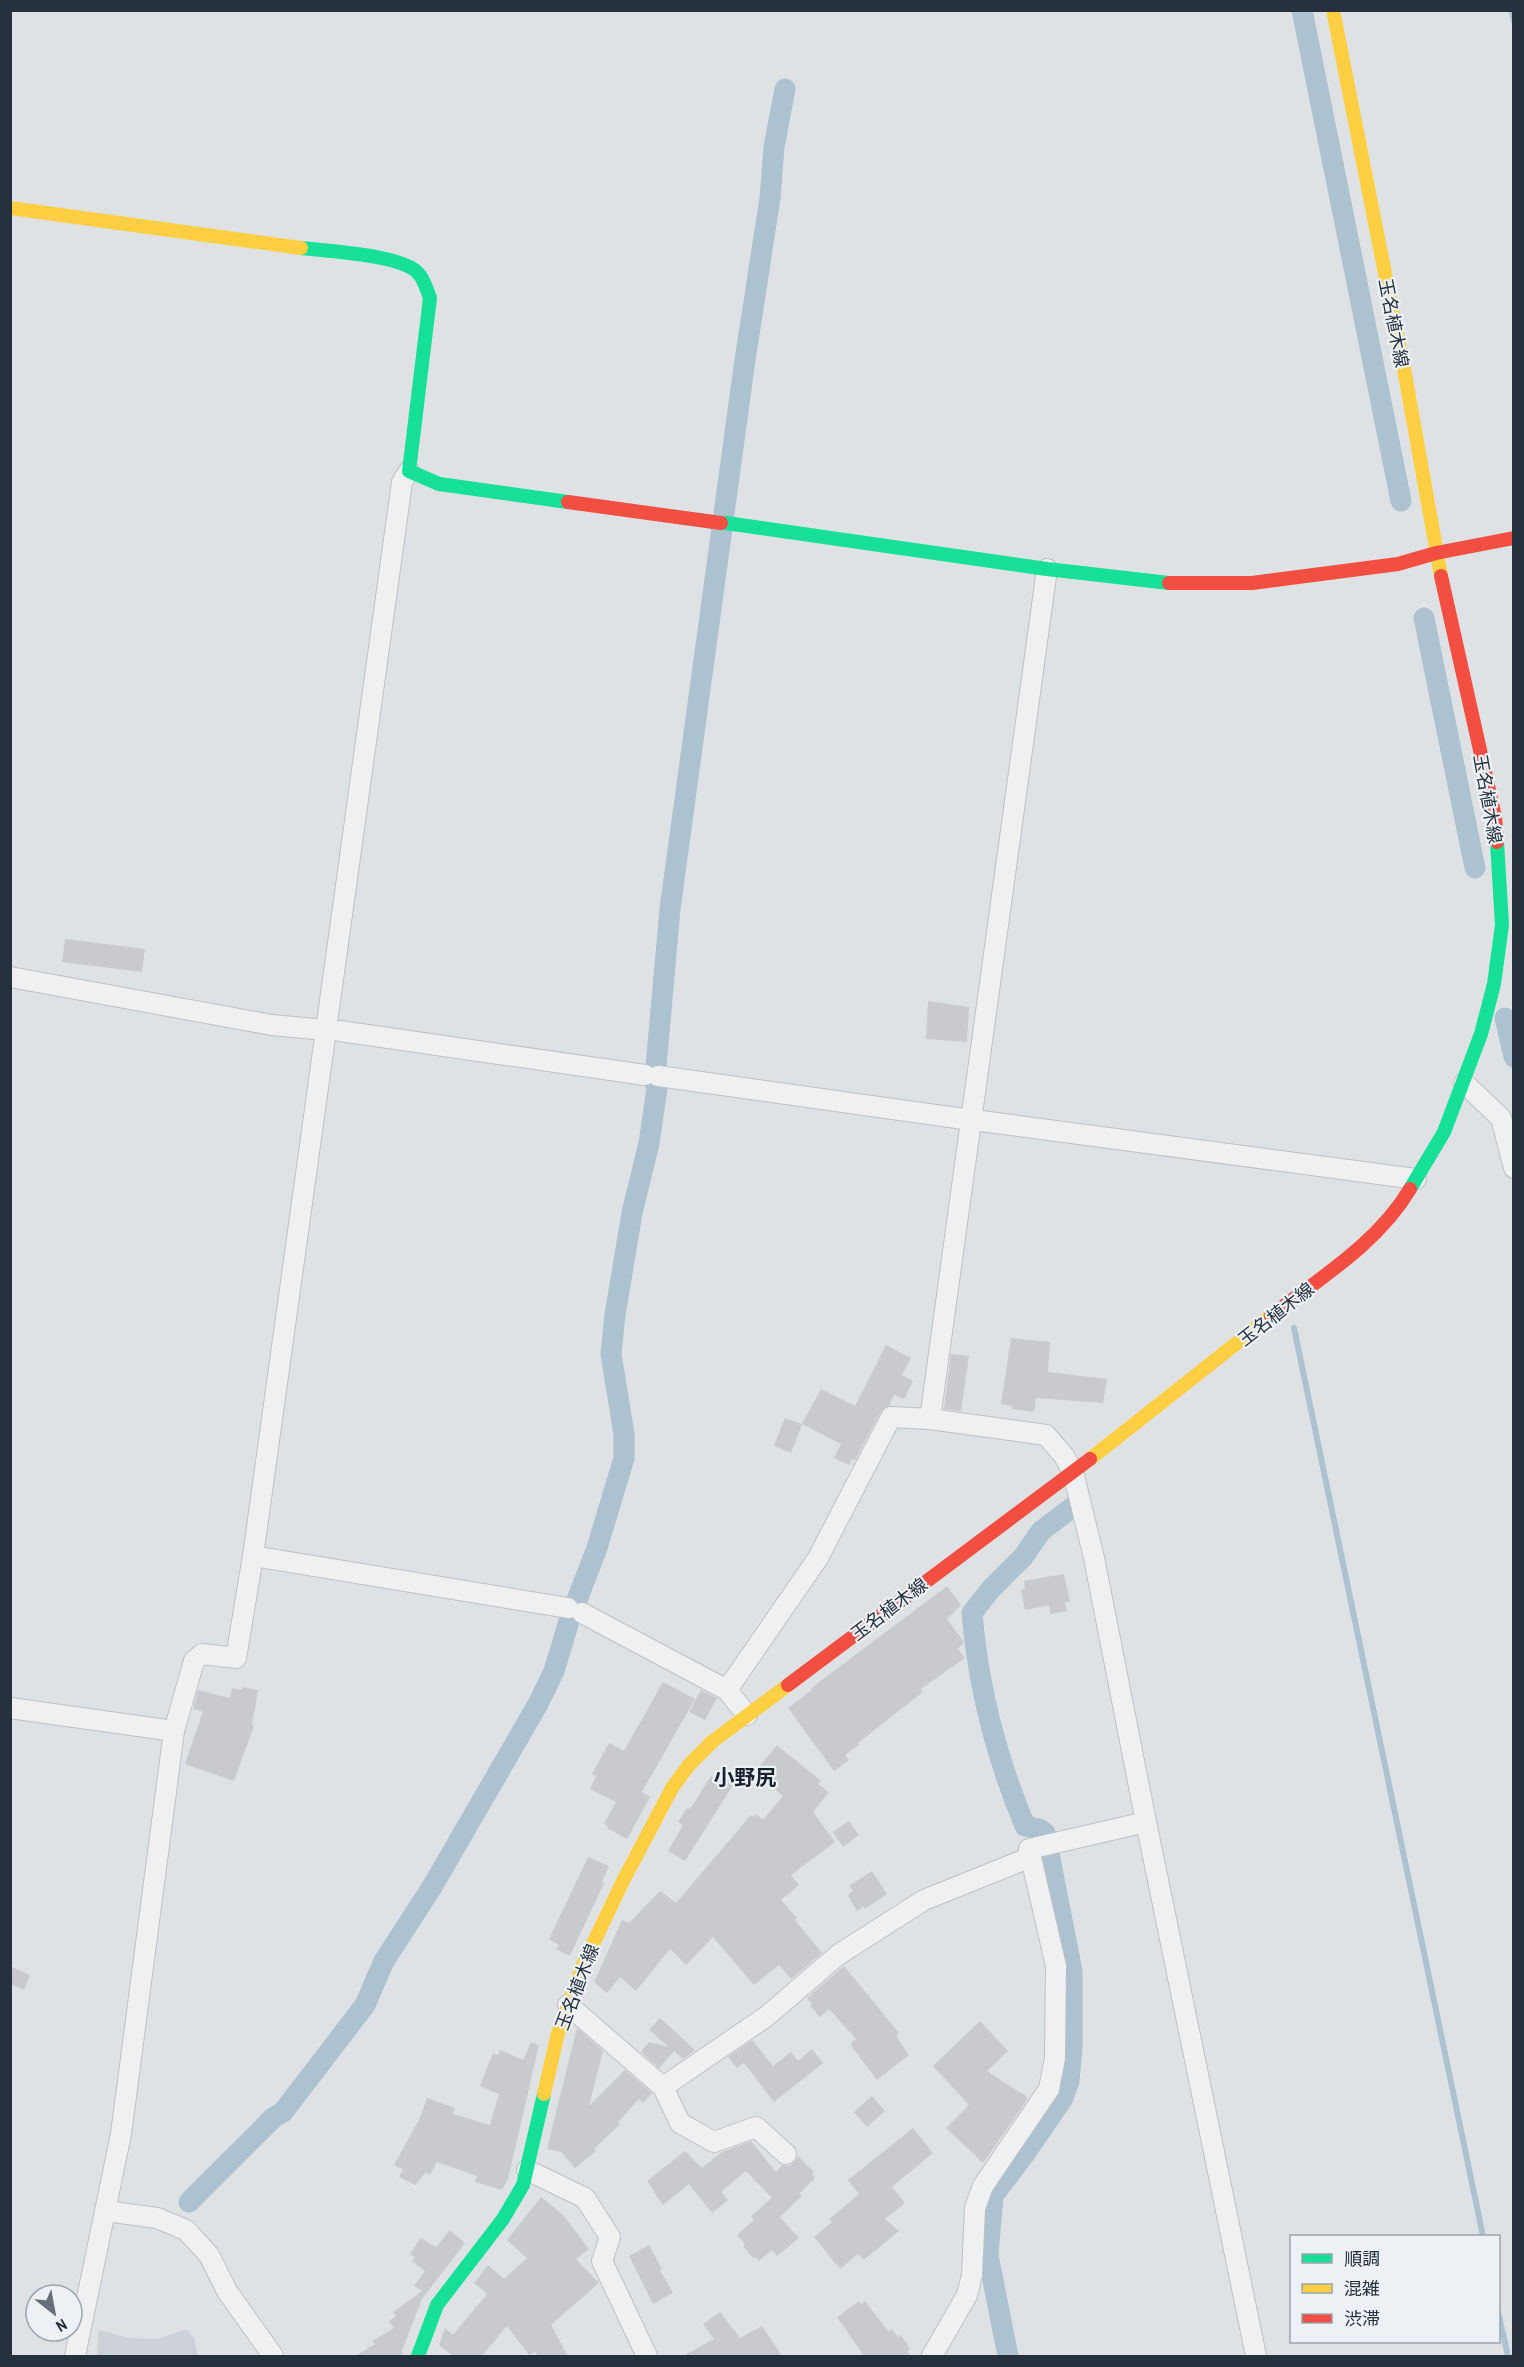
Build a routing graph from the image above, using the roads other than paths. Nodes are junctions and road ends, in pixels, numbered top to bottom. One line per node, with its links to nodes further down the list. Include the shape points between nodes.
1 (1333, 10): 5 (main road, 玉名植木線)
2 (10, 208): 3 (main road, via 391,260 410,266 420,274 430,298)
3 (409, 471): 6 (main road, via 439,484); 15 (street, via 402,482)
4 (1514, 538): 5 (main road)
5 (1436, 554): 6 (main road, via 1398,564 1252,583 1177,584); 10 (main road, 玉名植木線, via 1495,817 1502,925 1494,984)
6 (1047, 569): 13 (street)
7 (10, 977): 8 (street, via 272,1025)
8 (315, 1029)
9 (340, 1031): 12 (street)
10 (1464, 1083): 11 (street, via 1502,1118); 12 (main road, 玉名植木線, via 1444,1132)
11 (1514, 1168)
12 (1416, 1179): 14 (main road, 玉名植木線, via 1396,1212 1357,1249)
13 (930, 1419): 14 (street, via 1046,1435); 16 (street, via 891,1417 818,1558)
14 (1073, 1472): 18 (main road, 玉名植木線); 20 (street)
15 (252, 1556): 16 (street, via 575,1610); 19 (street, via 236,1658 202,1654 194,1661)
16 (727, 1690): 18 (street)
17 (10, 1708): 19 (street)
18 (747, 1715): 22 (main road, 玉名植木線, via 713,1741 672,1788 622,1883)
19 (174, 1731): 26 (street, via 121,2134)
20 (1146, 1822): 21 (street, via 1029,1849); 32 (street)
21 (1031, 1857): 23 (street, via 924,1900 838,1955 767,2016); 31 (street, via 1056,1966 1055,2058 1049,2089 983,2186 975,2208 972,2275 967,2295)
22 (568, 2005): 23 (street); 25 (main road, 玉名植木線)
23 (663, 2087): 24 (street, via 680,2123 714,2142 756,2127)
24 (786, 2154)
25 (527, 2170): 29 (main road, 玉名植木線, via 523,2185 503,2219 437,2305); 30 (street, via 585,2198 598,2218 610,2237 602,2261)
26 (105, 2211): 27 (street); 28 (street, via 157,2218 186,2230 209,2255 226,2291)
27 (75, 2356)
28 (273, 2356)
29 (418, 2356)
30 (647, 2356)
31 (932, 2356)
32 (1256, 2356)

